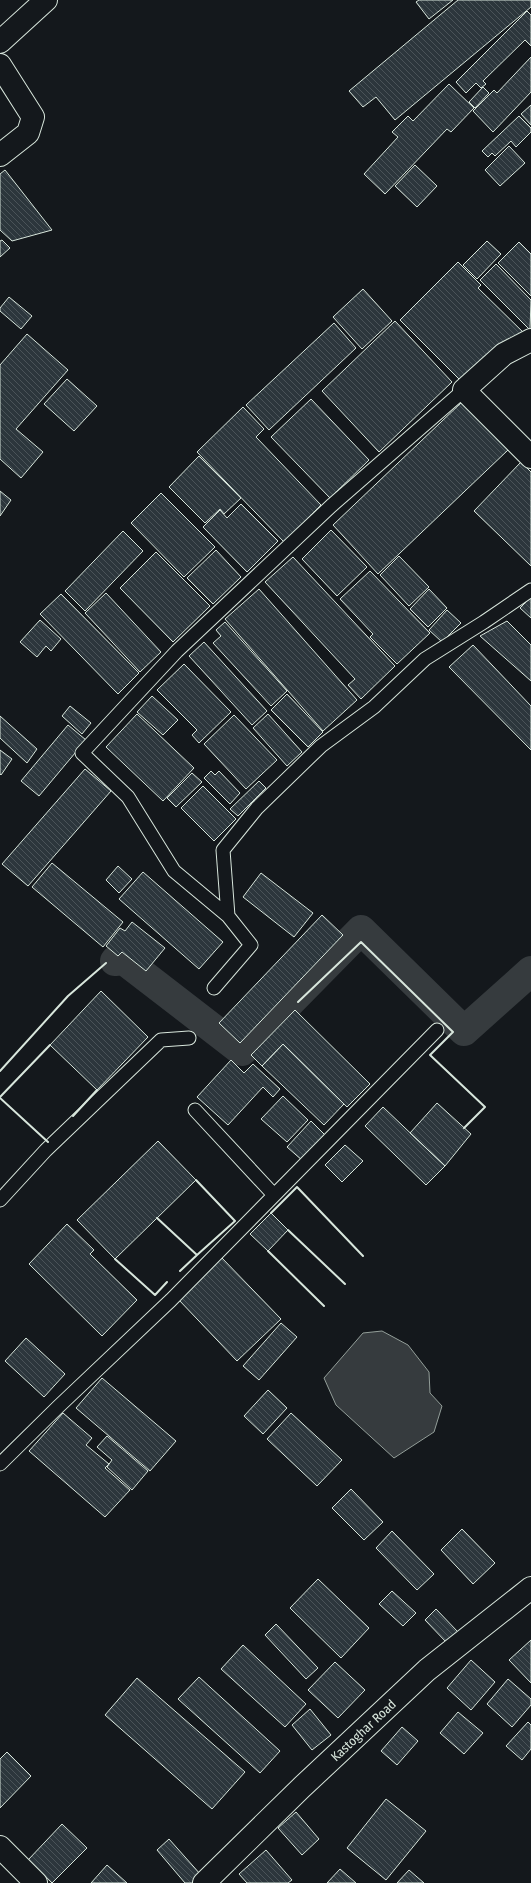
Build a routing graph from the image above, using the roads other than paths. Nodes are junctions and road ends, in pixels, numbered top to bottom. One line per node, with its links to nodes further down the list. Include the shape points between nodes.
1 (46, 0): 2 (street)
2 (0, 42)
3 (0, 65): 4 (street, via 33,117 28,133)
4 (0, 155)
5 (531, 340): 6 (street, via 504,354)
6 (464, 390): 7 (street); 9 (lane, via 331,506 176,651 82,754 128,797 174,870)
7 (531, 457)
8 (531, 590): 9 (lane, via 425,659 374,707 321,746 257,808 224,850)
9 (228, 916): 10 (lane, via 251,945)
10 (214, 988)
11 (437, 1030): 14 (lane)
12 (189, 1038): 15 (lane, via 161,1040 46,1150)
13 (195, 1110): 14 (lane)
14 (274, 1195): 16 (lane, via 171,1300)
15 (0, 1200)
16 (0, 1464)
17 (531, 1588): 20 (street, Kastoghar Road, via 427,1670)
18 (0, 1847): 19 (street)
19 (36, 1883)
20 (204, 1883)

